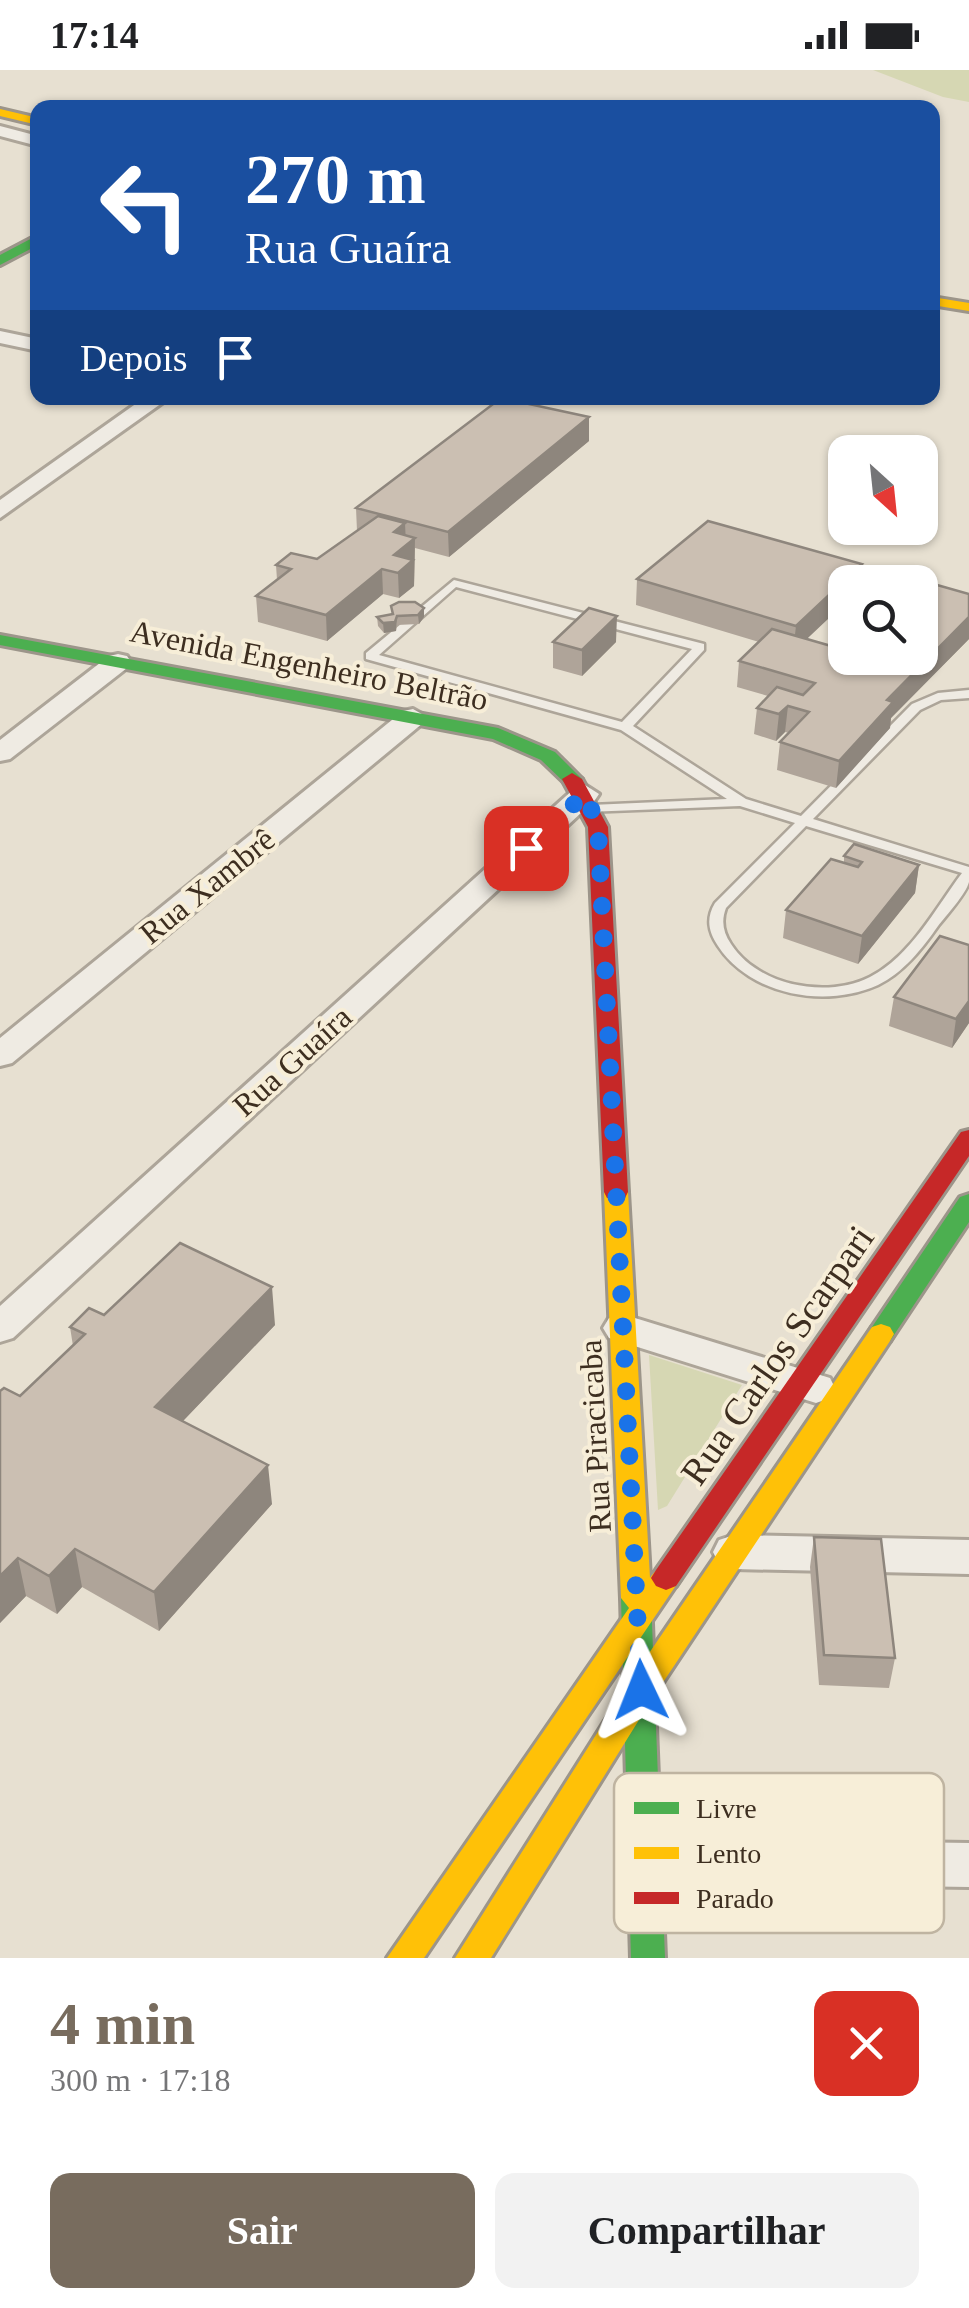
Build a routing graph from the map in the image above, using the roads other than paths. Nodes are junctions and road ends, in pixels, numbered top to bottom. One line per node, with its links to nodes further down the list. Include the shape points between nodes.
1 (0, 112): 2 (street)
2 (30, 120)
3 (0, 131): 4 (street)
4 (30, 139)
5 (30, 243): 6 (street)
6 (0, 261)
7 (940, 302): 8 (street)
8 (969, 307)
9 (0, 337): 10 (street)
10 (30, 343)
11 (148, 405): 12 (street)
12 (0, 511)
13 (0, 640): 14 (street, Avenida Engenheiro Beltrão)
14 (118, 662): 16 (street, Avenida Engenheiro Beltrão); 18 (street)
15 (969, 694): 21 (lane, via 938,697 916,708)
16 (413, 718): 19 (street, Avenida Engenheiro Beltrão, via 521,740 566,768); 23 (street, Rua Xambrê)
17 (625, 728): 17 (lane, via 388,662 370,656 454,583 700,648); 20 (lane)
18 (0, 753)
19 (588, 802): 20 (lane); 28 (street, Rua Guaíra); 29 (street, Rua Piracicaba, via 598,826)
20 (741, 802): 21 (lane)
21 (804, 821): 22 (lane); 22 (lane, via 720,906 714,922 725,948 757,976 808,990 852,989 896,966)
22 (969, 873)
23 (0, 1056)
24 (969, 1138): 25 (street, Rua Carlos Scarpari)
25 (944, 1175): 26 (street); 30 (street, Rua Carlos Scarpari)
26 (969, 1185)
27 (969, 1203): 31 (street, Rua Carlos Scarpari)
28 (0, 1328)
29 (622, 1328): 30 (street); 34 (street, Rua Piracicaba)
30 (801, 1382): 31 (street); 34 (street, Rua Carlos Scarpari)
31 (840, 1396): 32 (street, Rua Carlos Scarpari)
32 (734, 1552): 33 (street); 35 (street, Rua Carlos Scarpari)
33 (969, 1557)
34 (638, 1619): 35 (street, Rua Piracicaba); 40 (street, Rua Carlos Scarpari)
35 (641, 1690): 36 (street, Rua Piracicaba); 41 (street, Rua Carlos Scarpari)
36 (643, 1773)
37 (944, 1865): 38 (street)
38 (969, 1865)
39 (647, 1933): 42 (street, Rua Piracicaba)
40 (404, 1958)
41 (472, 1958)
42 (648, 1958)

